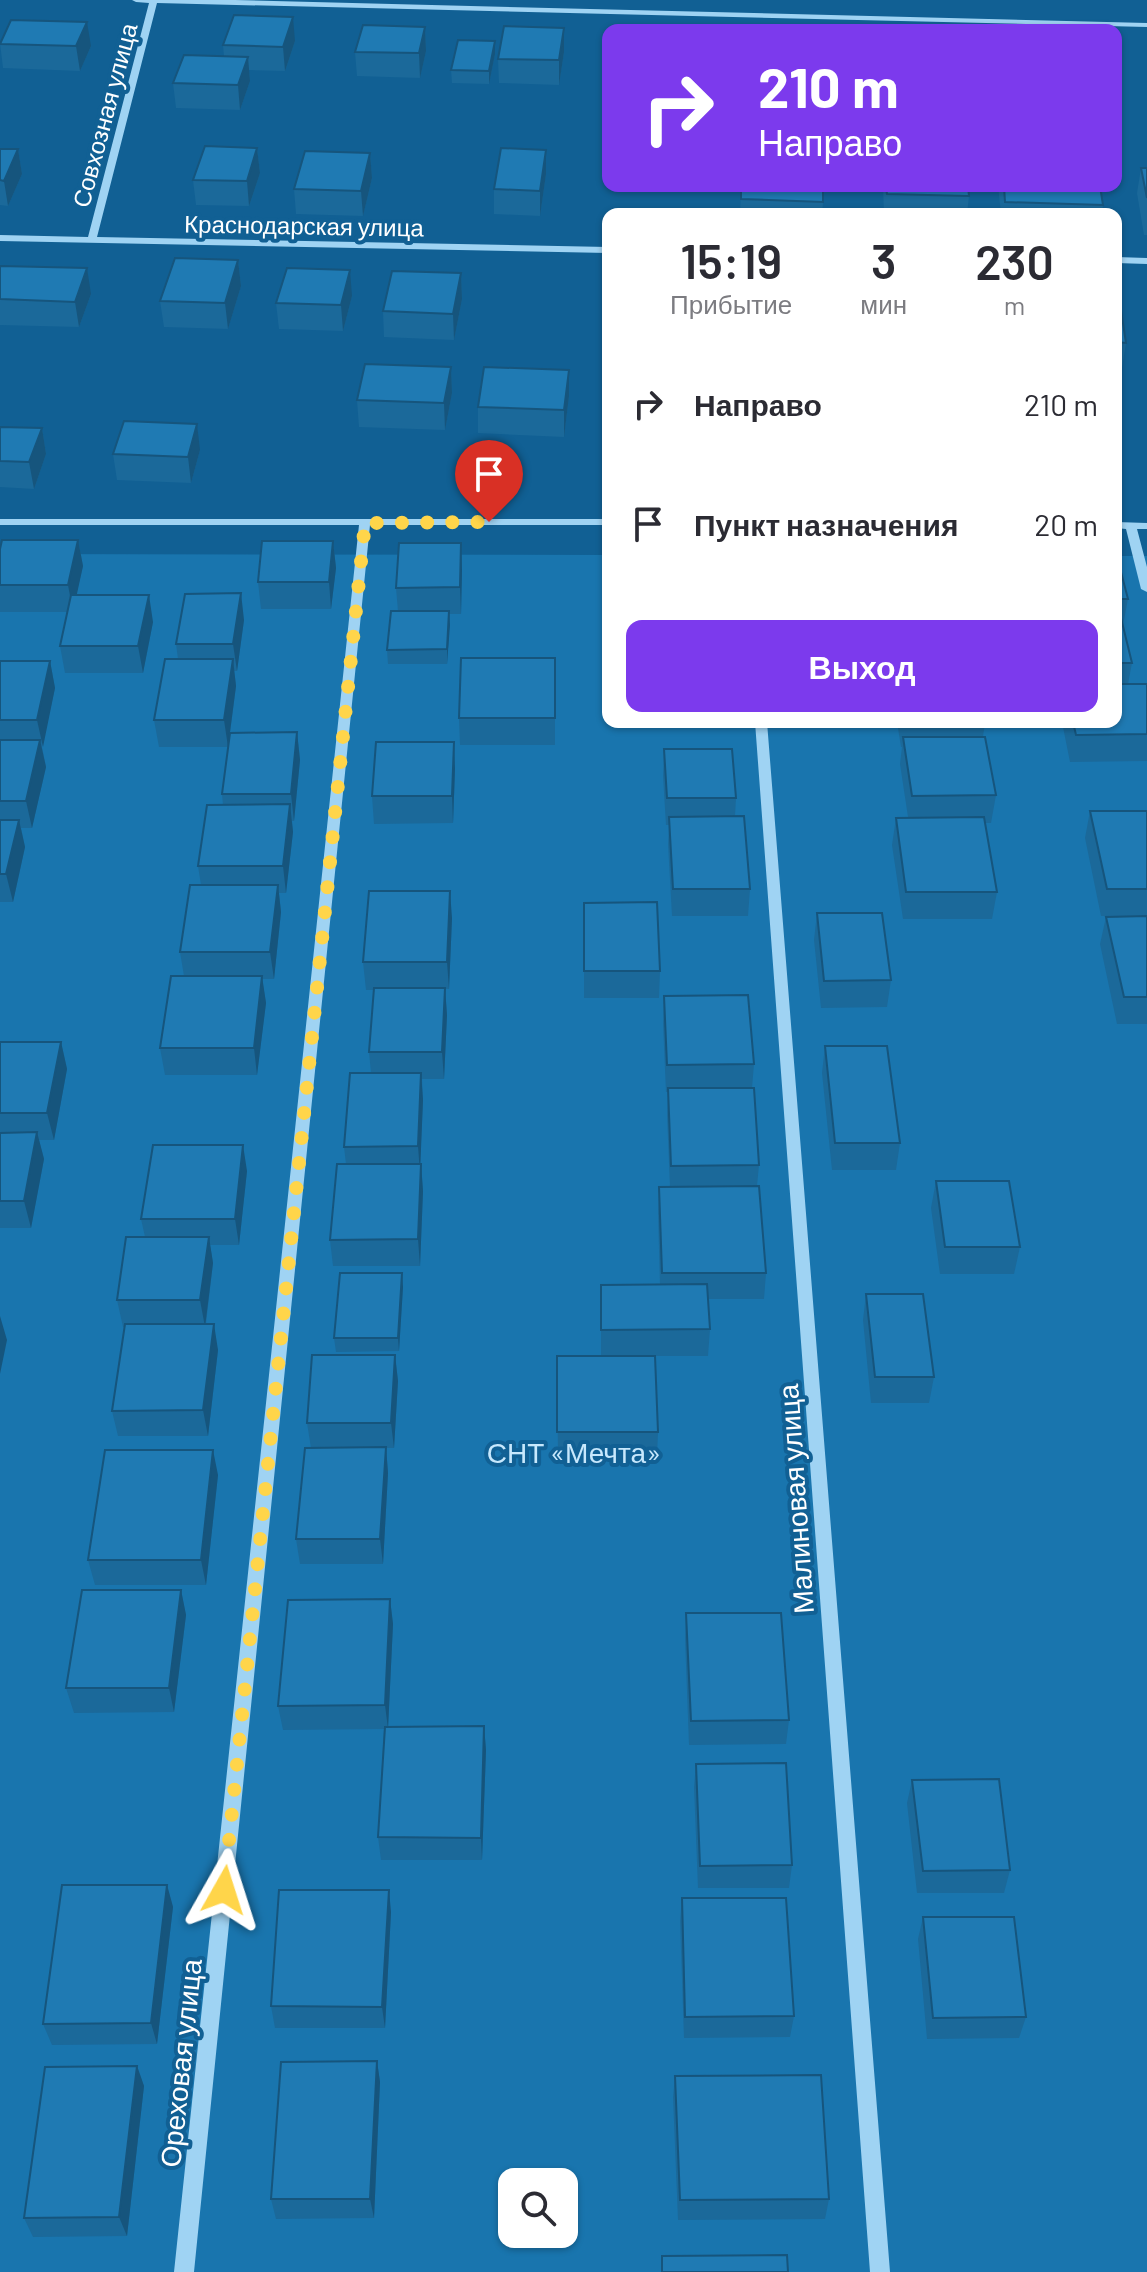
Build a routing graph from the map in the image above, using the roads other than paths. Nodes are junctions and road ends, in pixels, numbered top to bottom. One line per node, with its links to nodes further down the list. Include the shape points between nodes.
1 (136, 0): 2 (street)
2 (154, 0): 3 (street); 7 (street, Совхозная улица)
3 (1107, 24)
4 (1122, 24): 5 (street)
5 (1147, 25)
6 (0, 238): 7 (street, Краснодарская улица)
7 (92, 240): 8 (street, Краснодарская улица)
8 (602, 250)
9 (1122, 260): 10 (street)
10 (1147, 261)
11 (0, 522): 13 (street)
12 (602, 522): 13 (street)
13 (365, 523): 19 (street, Ореховая улица)
14 (1122, 525): 15 (street)
15 (1131, 525): 16 (street); 17 (street)
16 (1147, 526)
17 (1147, 589)
18 (761, 728): 20 (street, Малиновая улица)
19 (184, 2272)
20 (880, 2272)

